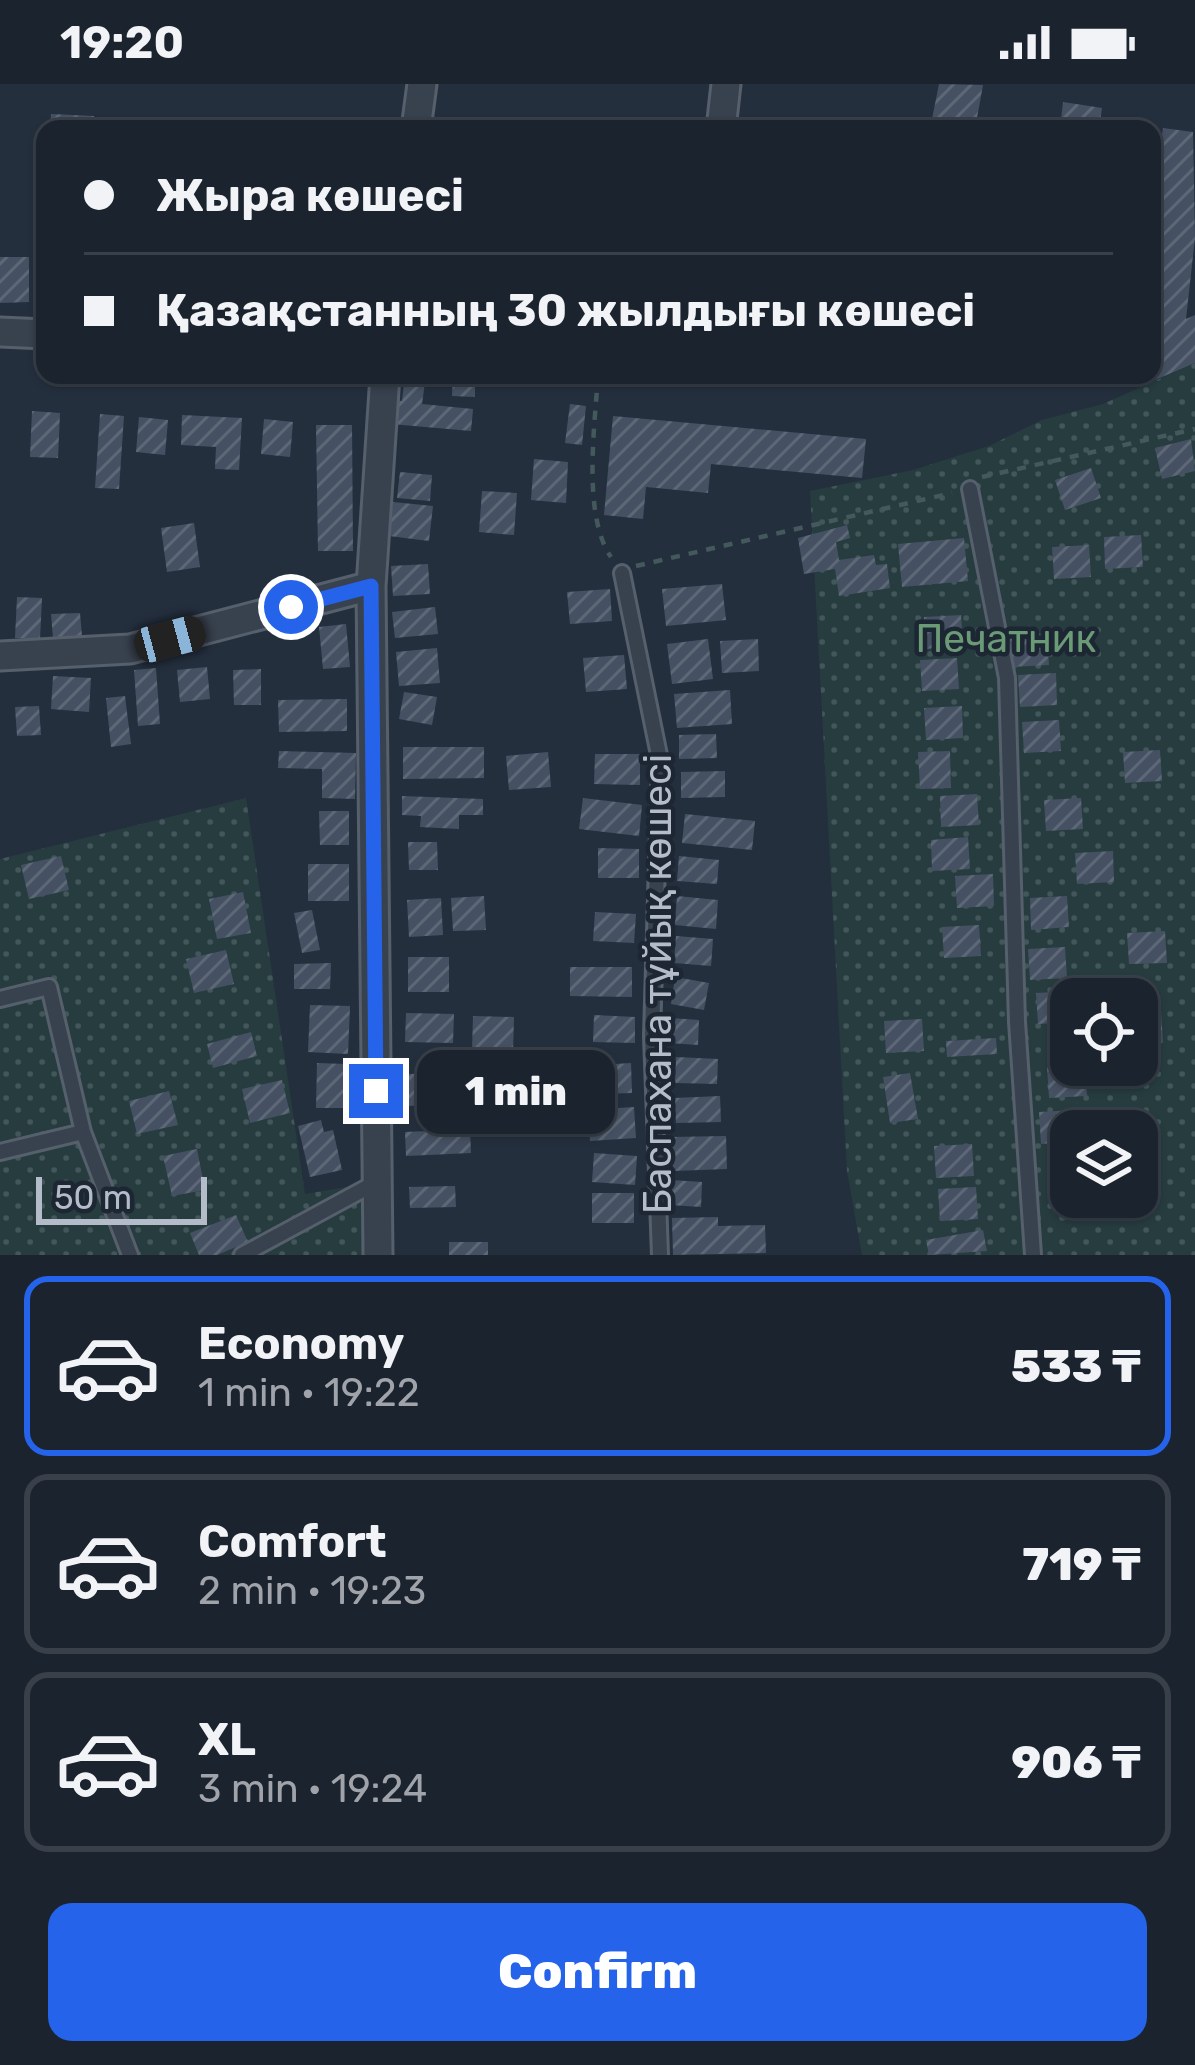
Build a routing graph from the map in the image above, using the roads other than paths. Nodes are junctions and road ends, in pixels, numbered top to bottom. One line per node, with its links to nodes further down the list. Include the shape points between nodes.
1 (422, 84): 3 (street)
2 (727, 84): 4 (street)
3 (417, 120)
4 (722, 120)
5 (0, 332): 6 (street)
6 (36, 334)
7 (384, 384): 10 (street)
8 (970, 489): 20 (lane, via 1007,678)
9 (622, 573): 19 (lane, Баспахана тұйық көшесі, via 660,760 652,1036)
10 (371, 586): 11 (street, via 130,649); 15 (street)
11 (0, 656)
12 (0, 999): 13 (lane, via 50,987)
13 (83, 1132): 14 (lane); 16 (lane)
14 (0, 1152)
15 (377, 1183): 17 (lane); 18 (street)
16 (130, 1255)
17 (242, 1255)
18 (378, 1255)
19 (659, 1255)
20 (1033, 1255)

